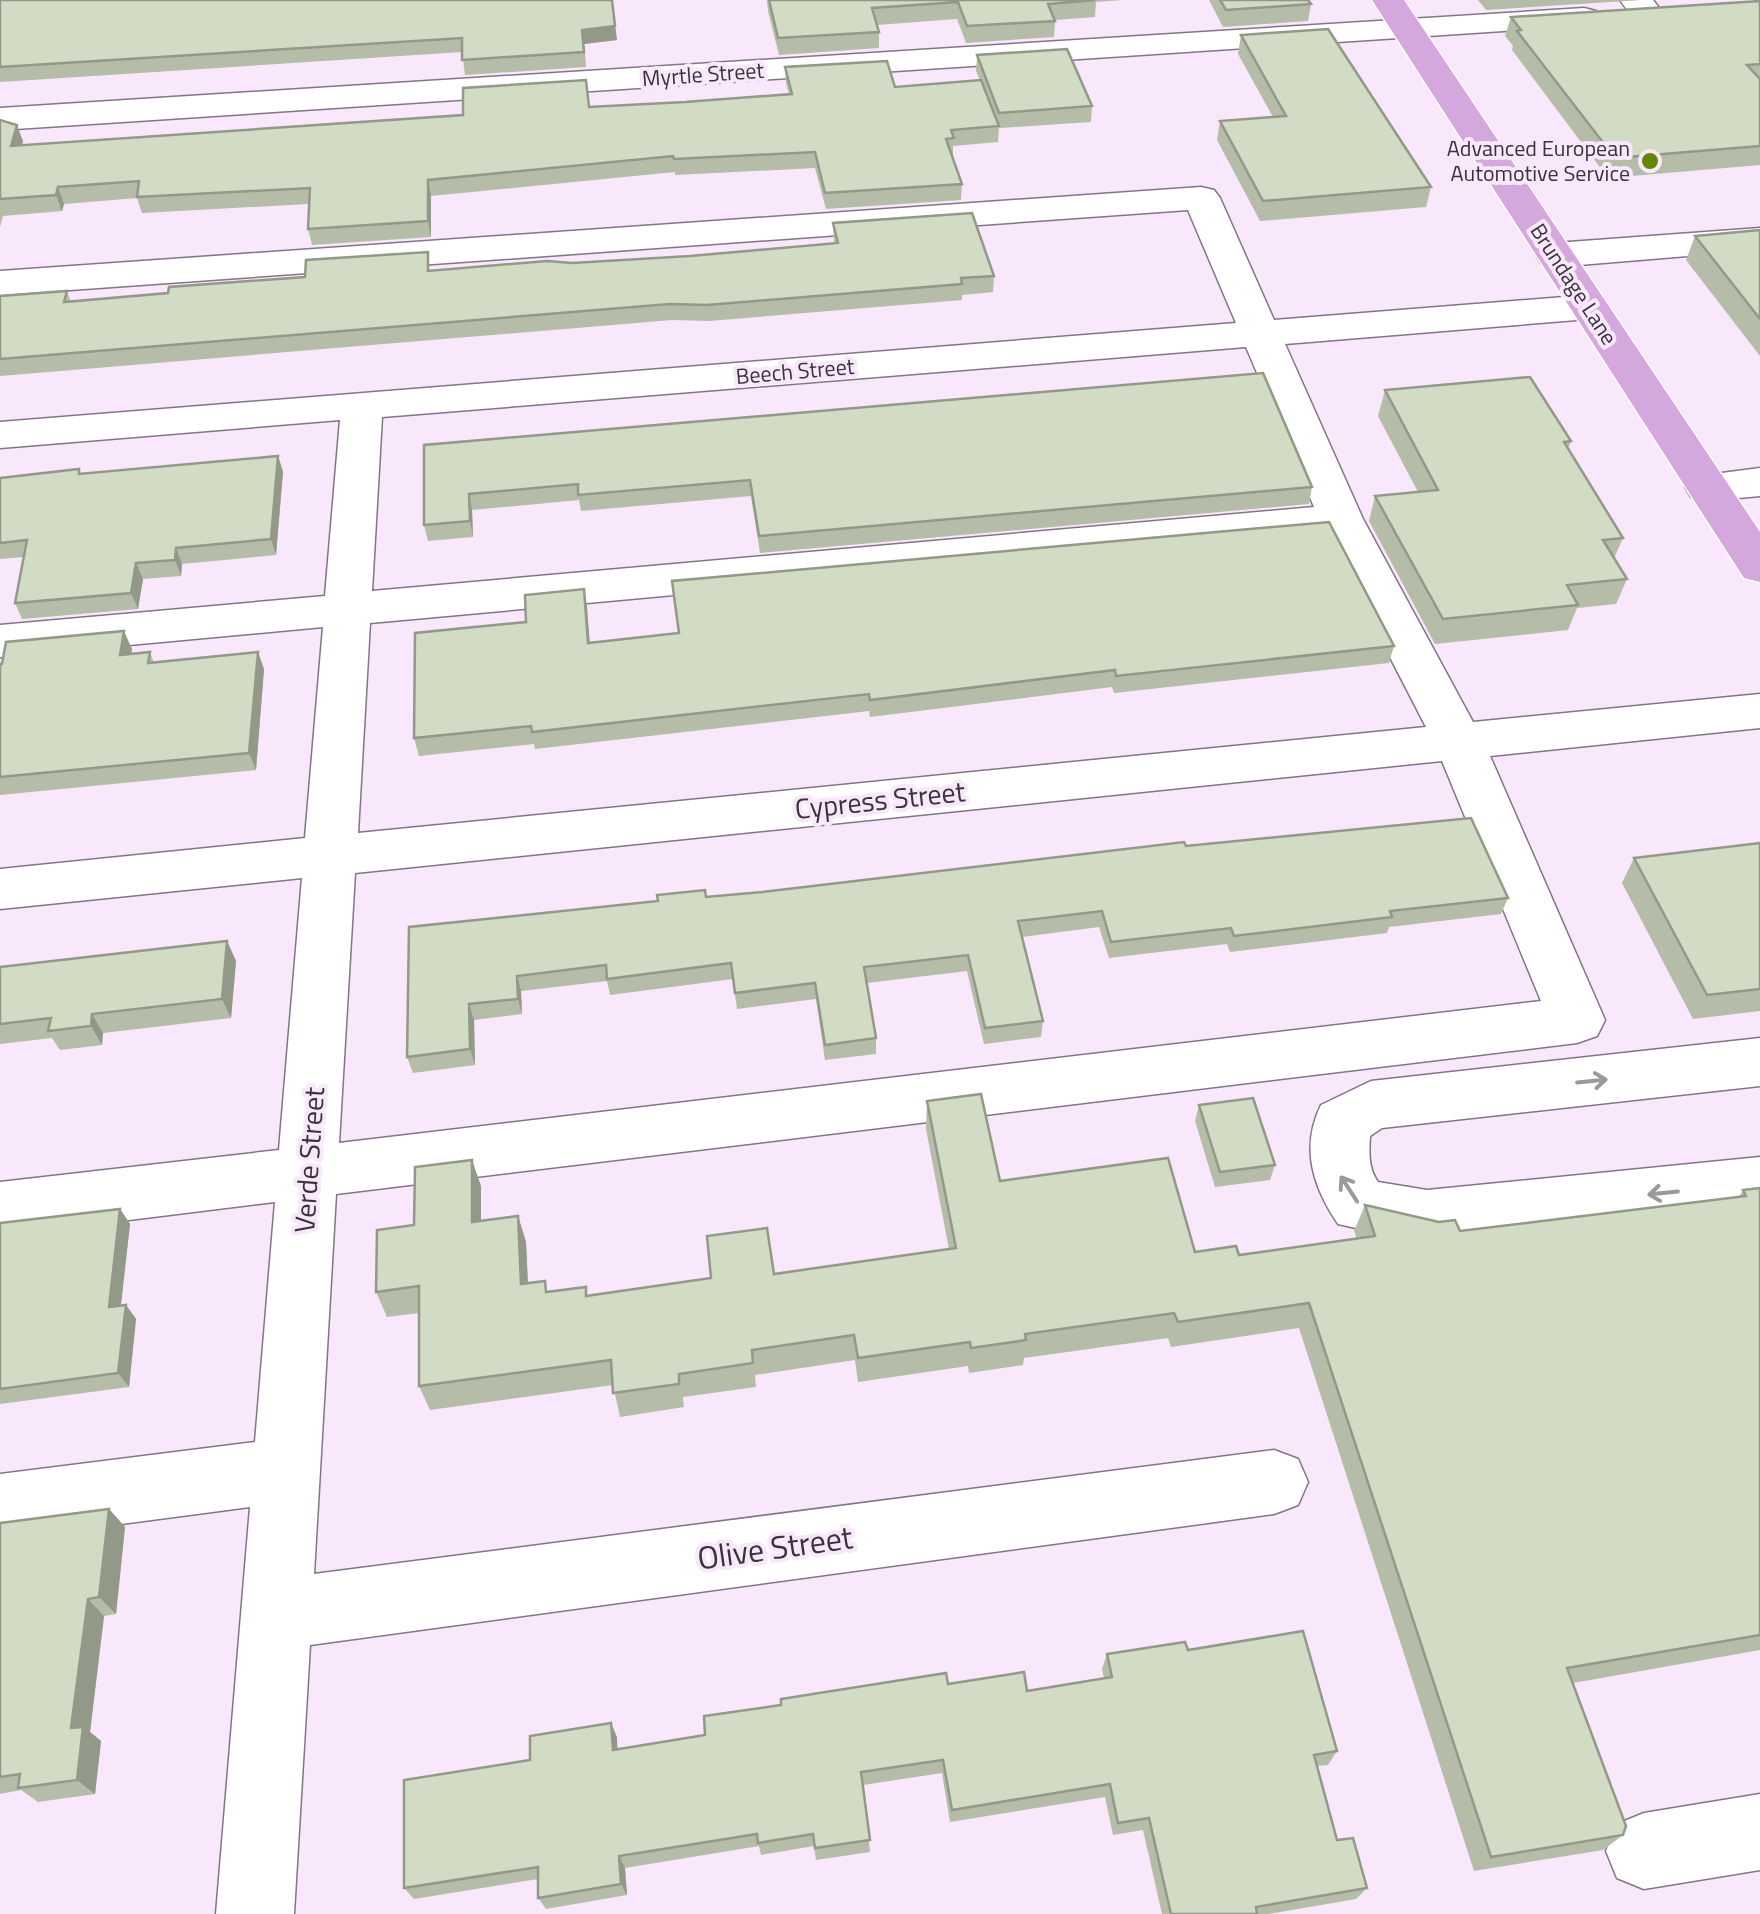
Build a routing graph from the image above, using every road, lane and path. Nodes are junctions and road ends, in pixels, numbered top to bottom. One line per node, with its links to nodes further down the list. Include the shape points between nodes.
1 (1641, 7): 2 (street, Myrtle Street); 3 (street, Myrtle Street)
2 (1684, 11)
3 (1397, 15): 4 (street, Myrtle Street); 6 (main road, Brundage Lane)
4 (0, 119)
5 (1760, 238): 6 (street)
6 (1555, 255): 8 (main road, Brundage Lane)
7 (0, 283): 9 (street, via 1201,198)
8 (1589, 307): 9 (street, Beech Street); 13 (main road, Brundage Lane)
9 (1262, 333): 10 (street, Beech Street); 14 (street)
10 (362, 406): 11 (street, Beech Street); 16 (street, Verde Street)
11 (0, 435)
12 (1760, 482): 13 (street)
13 (1707, 487): 15 (main road, Brundage Lane)
14 (1342, 519): 16 (street); 19 (street)
15 (1760, 567)
16 (347, 611): 17 (street); 20 (street, Verde Street)
17 (0, 642)
18 (1760, 712): 19 (street, Cypress Street)
19 (1459, 742): 20 (street, Cypress Street); 23 (street, via 1576,1020)
20 (330, 856): 21 (street, Cypress Street); 23 (street, Verde Street)
21 (0, 889)
22 (1760, 1062): 24 (street, one-way to 22, via 1427,1217 1360,1205 1341,1181 1337,1159 1342,1124 1370,1106)
23 (308, 1175): 25 (street); 26 (street, Verde Street)
24 (1760, 1183)
25 (0, 1210)
26 (287, 1470): 28 (street); 29 (street, Verde Street)
27 (1274, 1482): 29 (street, Olive Street)
28 (0, 1507)
29 (277, 1614): 32 (street, Verde Street)
30 (1760, 1832): 31 (street)
31 (1644, 1851)
32 (255, 1914)

